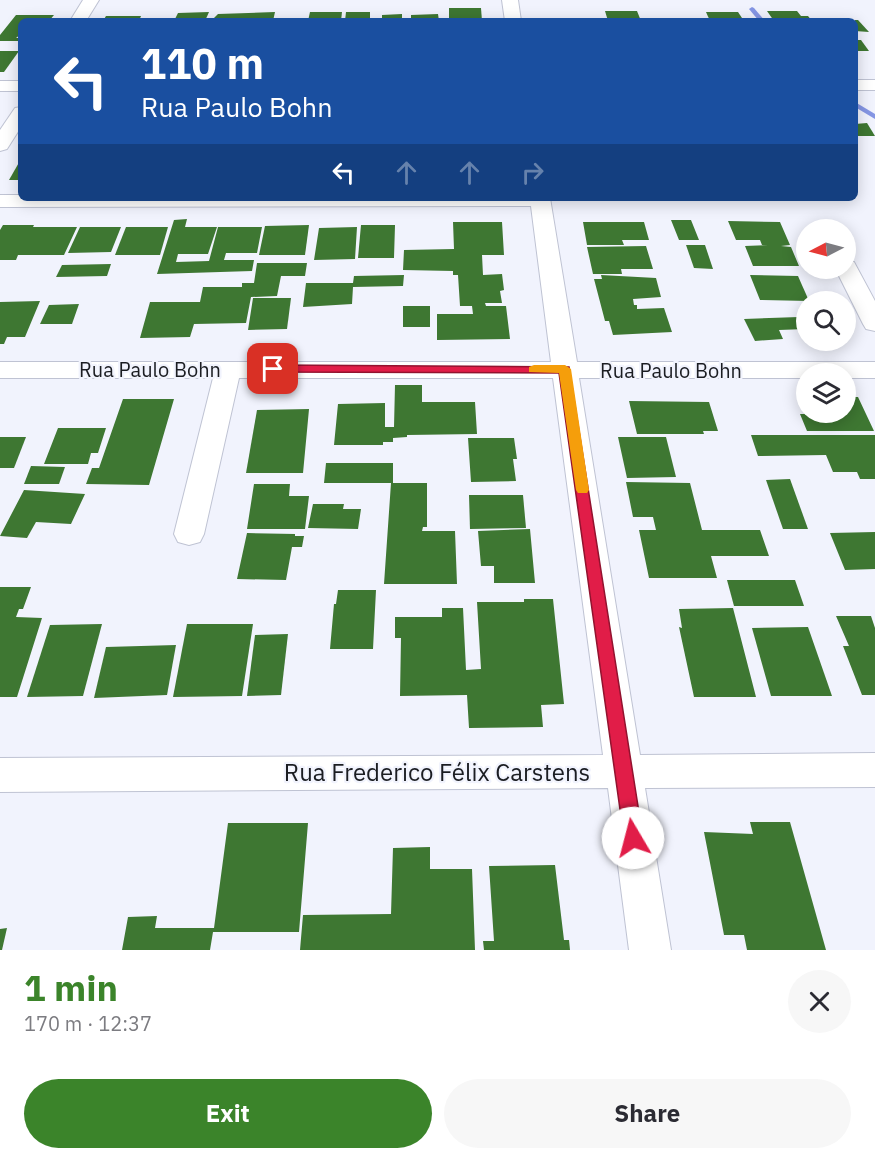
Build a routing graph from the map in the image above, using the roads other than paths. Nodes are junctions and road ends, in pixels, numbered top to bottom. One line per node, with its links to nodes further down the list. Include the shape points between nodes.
1 (91, 0): 3 (street)
2 (510, 0): 4 (street)
3 (80, 18)
4 (513, 18)
5 (0, 86): 6 (street)
6 (18, 86)
7 (18, 117): 8 (street)
8 (0, 146)
9 (0, 201): 10 (street)
10 (18, 201)
11 (540, 201): 15 (street)
12 (852, 279): 13 (street)
13 (875, 324)
14 (228, 369): 15 (street, Rua Paulo Bohn); 16 (street, Rua Paulo Bohn); 18 (street)
15 (565, 369): 17 (street, Rua Paulo Bohn); 20 (street)
16 (0, 370)
17 (875, 370)
18 (189, 534)
19 (875, 770): 20 (street, Rua Frederico Félix Carstens)
20 (623, 771): 21 (street, Rua Frederico Félix Carstens); 22 (street)
21 (0, 775)
22 (650, 950)

